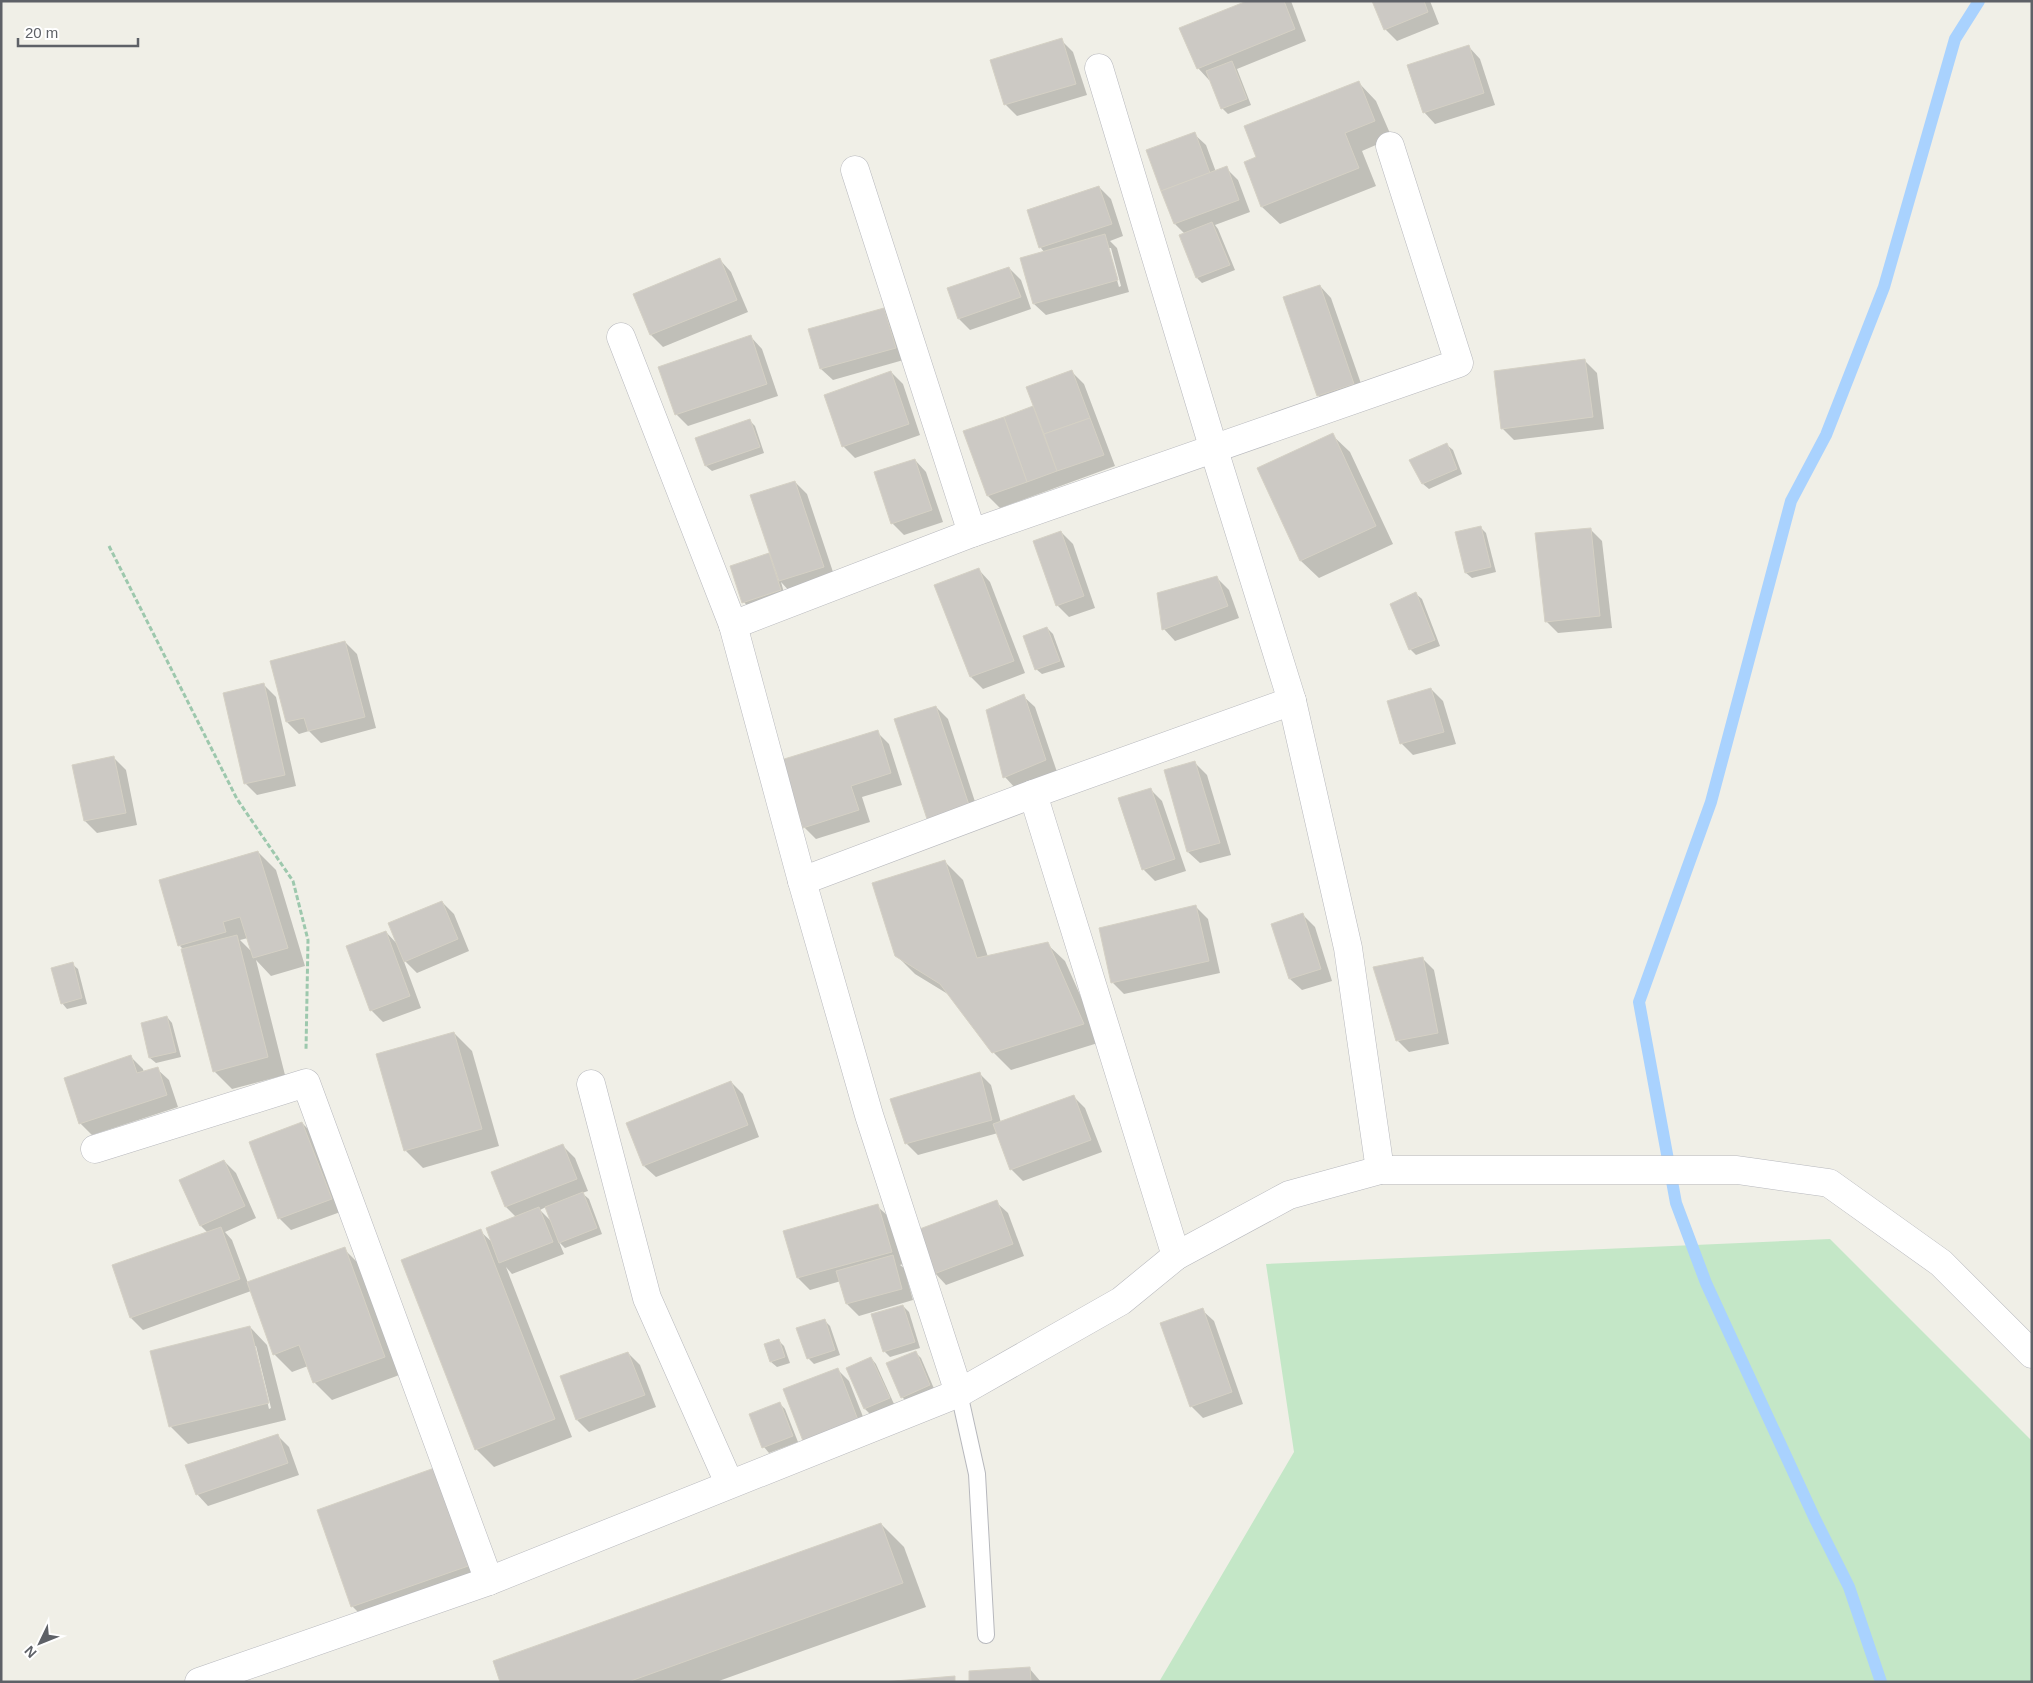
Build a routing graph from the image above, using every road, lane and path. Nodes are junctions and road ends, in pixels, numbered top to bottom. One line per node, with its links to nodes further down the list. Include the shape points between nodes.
1 (1099, 68): 5 (street)
2 (1390, 146): 5 (street, via 1459,363)
3 (855, 170): 6 (street)
4 (621, 337): 8 (street)
5 (1214, 450): 6 (street); 9 (street)
6 (972, 533): 8 (street)
7 (110, 546): 12 (path, via 237,799 293,881 308,940)
8 (733, 625): 11 (street)
9 (1292, 701): 10 (street); 15 (street, via 1348,948)
10 (1033, 794): 11 (street); 16 (street)
11 (802, 881): 18 (street, via 869,1115)
12 (306, 1083): 14 (street); 20 (street)
13 (591, 1084): 19 (street, via 647,1298)
14 (95, 1149)
15 (1380, 1170): 16 (street, via 1289,1195); 17 (street, via 1737,1170 1829,1183 1941,1263)
16 (1176, 1256): 18 (street, via 1121,1301)
17 (2032, 1354)
18 (960, 1393): 19 (street); 21 (lane, via 977,1474)
19 (729, 1483): 20 (street)
20 (488, 1581): 22 (street)
21 (986, 1635)
22 (199, 1682)

